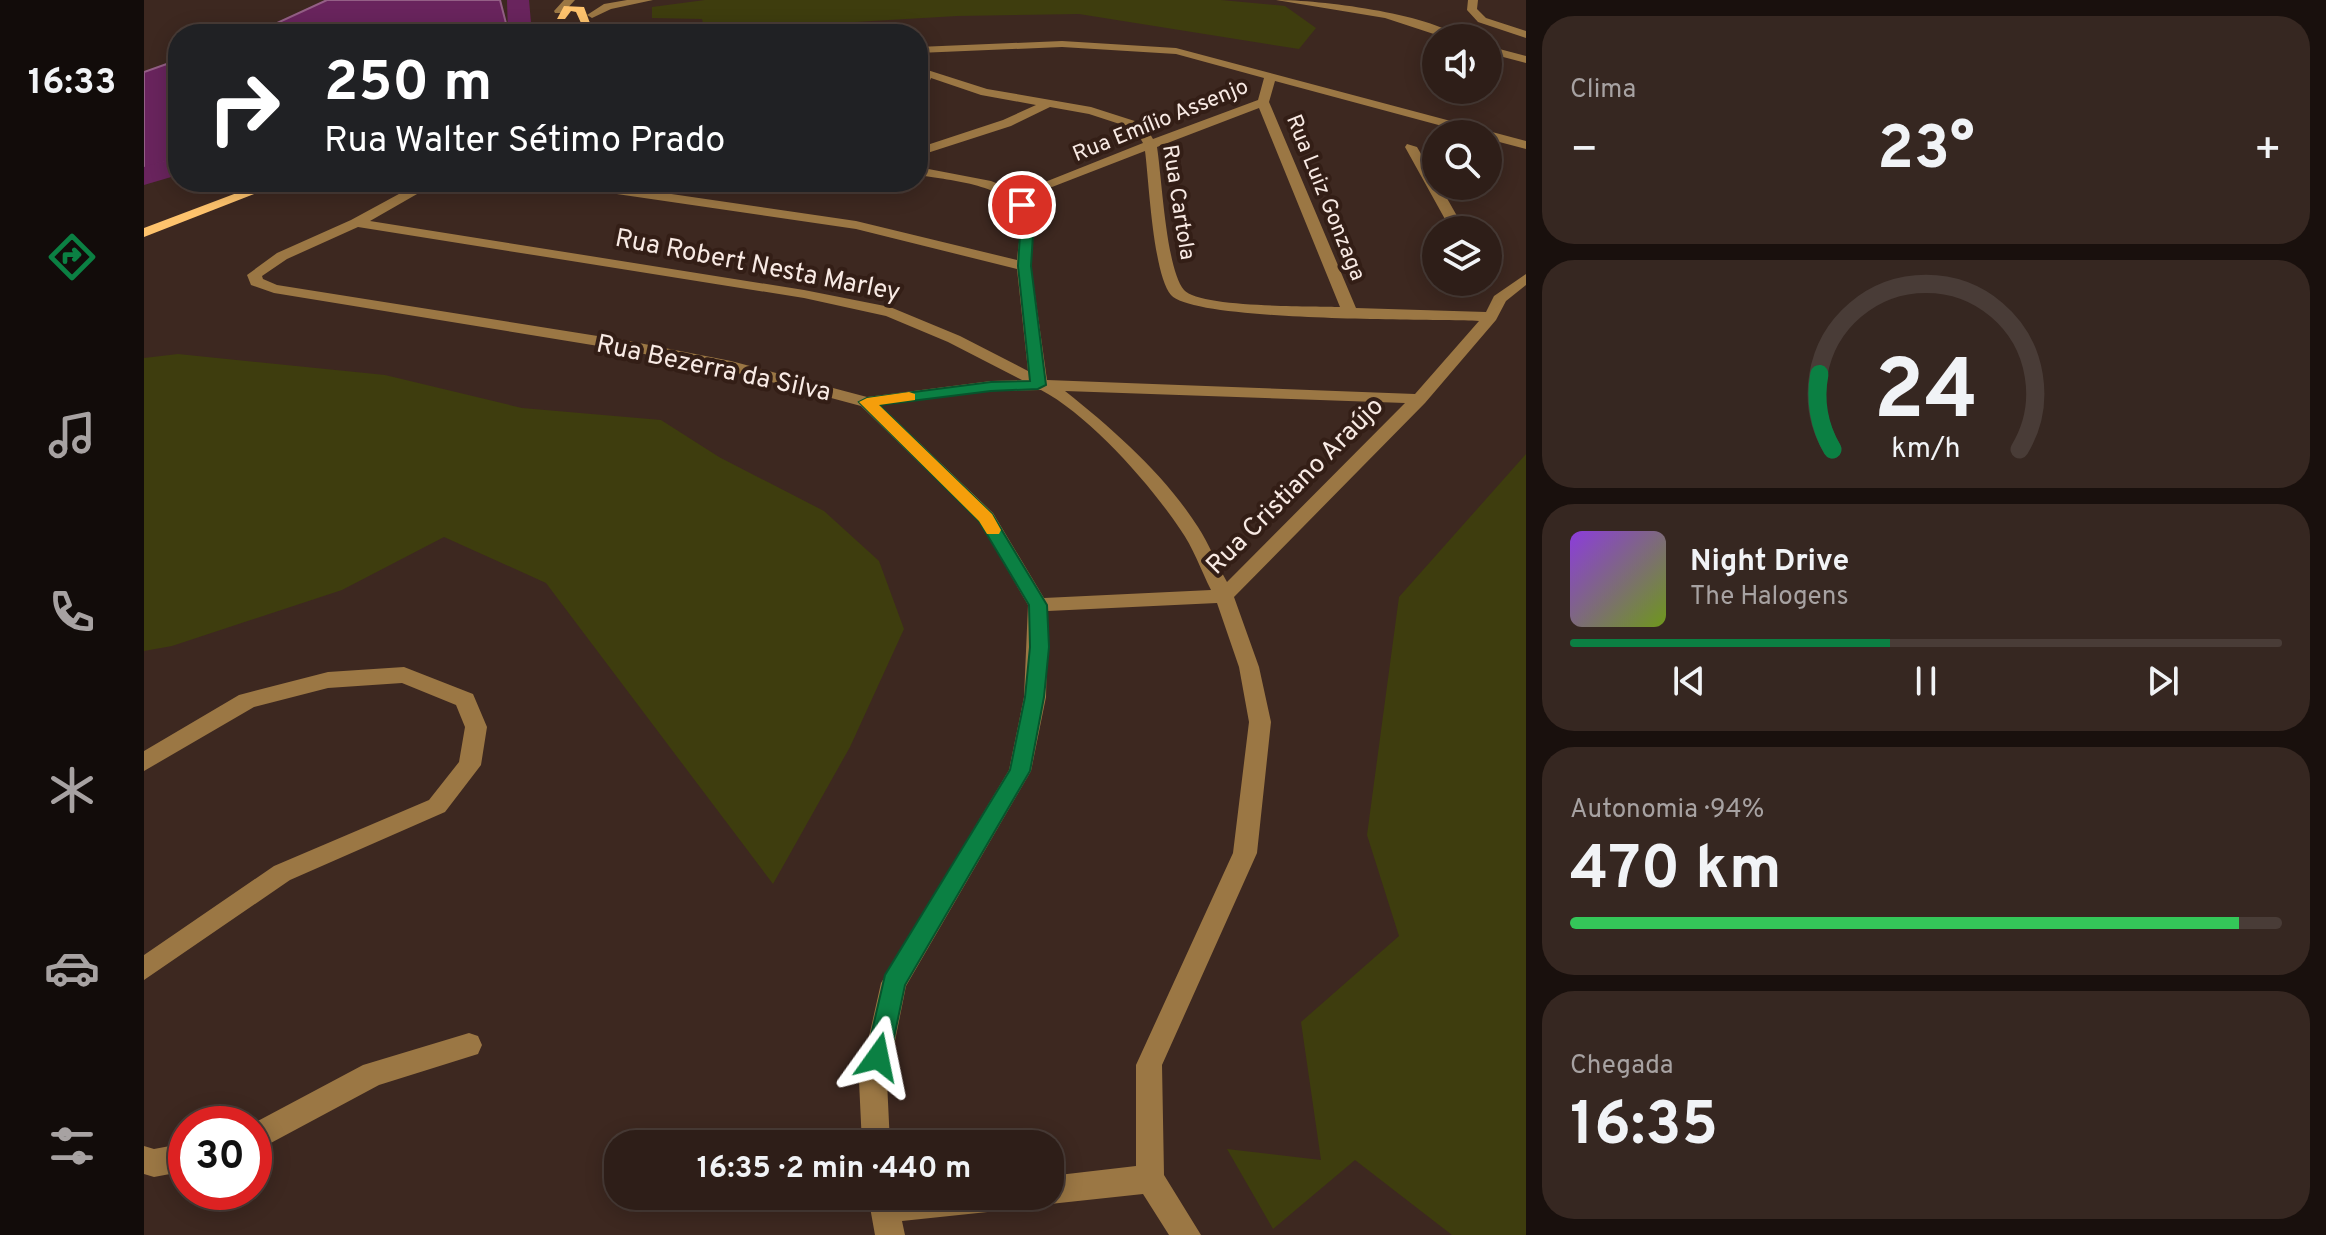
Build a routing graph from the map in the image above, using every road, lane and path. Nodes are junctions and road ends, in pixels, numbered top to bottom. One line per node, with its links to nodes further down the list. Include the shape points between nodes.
1 (570, 0): 6 (street)
2 (585, 0): 7 (main road)
3 (648, 0): 7 (street, via 608,6)
4 (1281, 0): 10 (street, via 1387,15)
5 (1473, 0): 11 (street, via 1472,10 1482,20)
6 (559, 9): 8 (main road, via 580,9)
7 (592, 15): 9 (main road)
8 (586, 24)
9 (591, 24)
10 (1422, 26)
11 (1526, 35)
12 (928, 49): 16 (street, via 1107,45 1202,56)
13 (1502, 53): 14 (street)
14 (1526, 60)
15 (928, 74): 18 (street, Rua Cartola)
16 (1271, 74): 17 (street, Rua Emílio Assenjo); 19 (street)
17 (1263, 102): 23 (street, Rua Emílio Assenjo); 39 (street, Rua Luiz Gonzaga)
18 (1047, 104): 21 (street, via 1007,123); 23 (street, Rua Cartola, via 1134,124)
19 (1437, 120)
20 (1502, 138): 22 (street)
21 (928, 144)
22 (1526, 145)
23 (1151, 147): 26 (street, Rua Emílio Assenjo); 39 (street, Rua Cartola, via 1166,263 1176,291 1187,300 1220,307)
24 (1411, 147): 31 (street)
25 (928, 173): 35 (street, via 1013,195 1027,219)
26 (1047, 184)
27 (224, 192): 32 (main road)
28 (252, 192): 34 (main road)
29 (413, 192): 33 (street)
30 (630, 192): 35 (street, via 856,225)
31 (1450, 216)
32 (144, 219)
33 (356, 223): 40 (street, Rua Robert Nesta Marley, via 789,291 890,312 954,339); 42 (street, Rua Bezerra da Silva, via 282,256 254,275 256,282 731,366)
34 (144, 233)
35 (1024, 266): 40 (street)
36 (1526, 278): 38 (street, Rua Cristiano Araújo)
37 (1492, 296): 38 (street)
38 (1495, 308): 39 (street, Rua Cartola); 41 (street, Rua Cristiano Araújo)
39 (1349, 310)
40 (1038, 385): 41 (street); 42 (street); 43 (street, Rua Robert Nesta Marley, via 1055,391 1097,425 1148,475 1190,529)
41 (1419, 399): 43 (street, Rua Cristiano Araújo)
42 (867, 402): 44 (street, Rua Bezerra da Silva, via 986,517)
43 (1224, 596): 44 (street, Rua Cristiano Araújo); 52 (street, Rua Robert Nesta Marley, via 1249,667 1260,722 1245,853 1149,1065)
44 (1038, 605): 49 (street, Rua Bezerra da Silva, via 1035,697 1020,771 894,983 873,1081)
45 (144, 762): 46 (street, via 247,701 328,680 404,675 465,700 476,727 470,765 437,806 282,873)
46 (144, 969)
47 (469, 1045): 48 (street, via 373,1074)
48 (272, 1128)
49 (875, 1130)
50 (144, 1160): 51 (street)
51 (168, 1160)
52 (1150, 1179): 53 (street); 54 (street)
53 (1064, 1188)
54 (1186, 1235)

